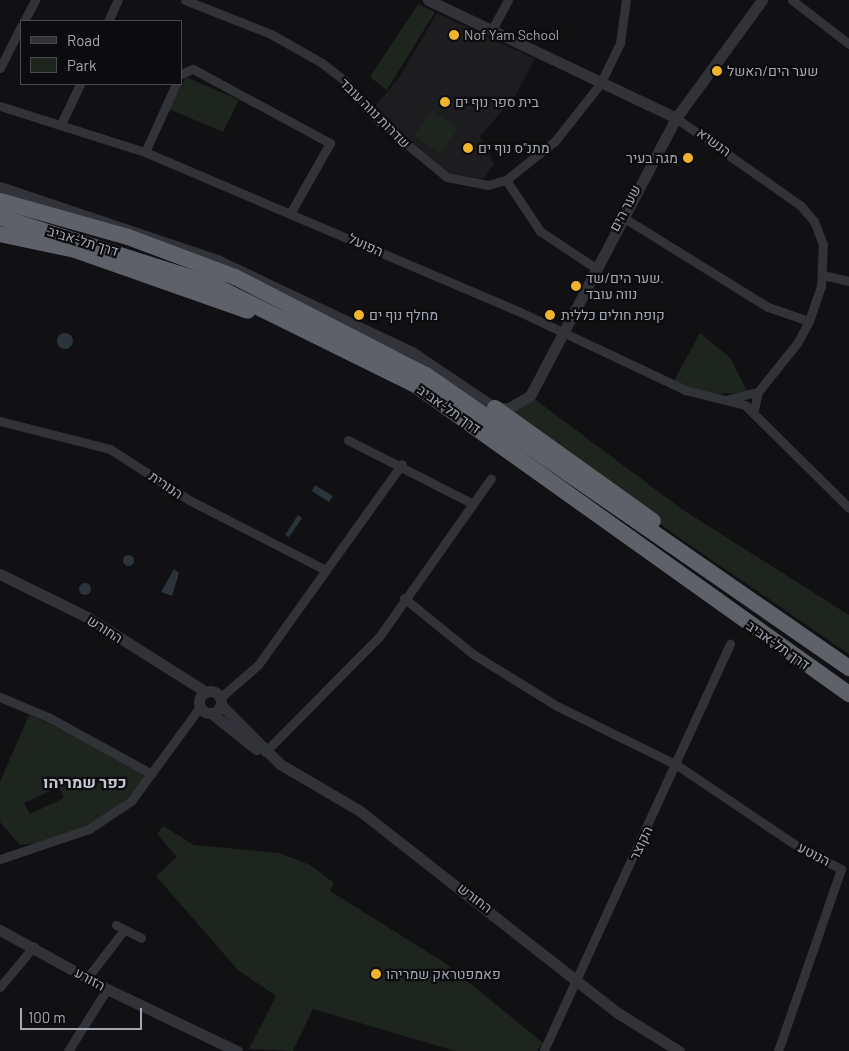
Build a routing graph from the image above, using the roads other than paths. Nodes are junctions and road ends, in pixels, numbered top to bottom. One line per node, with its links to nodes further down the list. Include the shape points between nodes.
1 (35, 0): 9 (street)
2 (118, 0): 10 (street)
3 (185, 0): 23 (street, שדרות נווה עובד, via 271,34 322,63 344,80 380,122 447,176 488,185)
4 (508, 0): 12 (street)
5 (626, 0): 16 (street, via 620,43)
6 (762, 0): 20 (street, שער הים)
7 (792, 0): 13 (street)
8 (431, 1): 12 (street, הנשיא)
9 (25, 20)
10 (108, 20)
11 (20, 28): 14 (street)
12 (491, 31): 16 (street, הנשיא)
13 (849, 44)
14 (0, 68)
15 (182, 74): 26 (street, via 193,69 330,143)
16 (600, 84): 20 (street, הנשיא); 23 (street, via 555,141)
17 (80, 85): 21 (street)
18 (176, 85): 22 (street)
19 (0, 106): 21 (street, הפועל, via 30,119)
20 (676, 118): 27 (street, שער הים); 31 (street, הנשיא, via 800,205 814,221 822,244)
21 (61, 124): 22 (street, הפועל)
22 (145, 152): 26 (street, הפועל)
23 (506, 180): 30 (street, via 540,231)
24 (0, 188): 38 (street, via 235,268 412,352)
25 (0, 201): 51 (highway, דרך תל-אביב, via 128,237 235,277 426,375)
26 (291, 212): 34 (street, הפועל)
27 (621, 216): 30 (street, שער הים); 33 (street, via 768,307)
28 (0, 217): 35 (highway, דרך תל-אביב, via 211,284)
29 (0, 234): 35 (highway, via 75,250 151,275)
30 (594, 267): 34 (street, שער הים)
31 (823, 275): 32 (street); 33 (street, הנשיא)
32 (849, 281)
33 (809, 321): 36 (street, הנשיא, via 798,342)
34 (562, 330): 37 (street, הפועל, via 686,390); 38 (street, שער הים, via 530,396 520,405)
35 (336, 345): 53 (highway, דרך תל-אביב, via 417,386)
36 (758, 392): 37 (street, הפועל); 39 (street)
37 (726, 399): 39 (street, הפועל)
38 (495, 408): 50 (highway)
39 (754, 410): 45 (street, הפועל, via 819,482)
40 (0, 421): 46 (street, הנורית, via 110,449 189,500)
41 (348, 440): 42 (street)
42 (402, 464): 44 (street); 46 (street)
43 (490, 478): 44 (street)
44 (470, 503): 48 (street)
45 (849, 508)
46 (326, 570): 55 (street, via 258,665)
47 (0, 574): 52 (street, החורש, via 87,618)
48 (404, 598): 58 (street, via 357,663); 59 (street, via 473,654 557,706)
49 (730, 644): 59 (street, הקוצר)
50 (849, 662)
51 (849, 668)
52 (206, 692): 55 (street, החורש); 56 (street, via 200,698)
53 (849, 694)
54 (0, 697): 60 (street, via 50,718)
55 (221, 701): 57 (street); 58 (street, החורש)
56 (200, 707): 57 (street, החורש); 60 (street)
57 (211, 713): 58 (street, החורש, via 249,746)
58 (265, 752): 66 (street, החורש, via 360,811)
59 (677, 765): 66 (street, הקוצר); 73 (street, הנוטע, via 798,846 841,869)
60 (152, 774): 61 (street, via 131,801 89,829)
61 (0, 859)
62 (0, 930): 64 (street, הזורע)
63 (141, 938): 65 (street, via 120,927)
64 (34, 946): 65 (street, הזורע); 67 (street)
65 (87, 978): 68 (street, הזורע)
66 (578, 981): 69 (street, הקוצר); 72 (street, החורש)
67 (0, 987)
68 (107, 989): 70 (street); 71 (street, הזורע)
69 (546, 1049)
70 (68, 1051)
71 (237, 1051)
72 (679, 1051)
73 (778, 1051)

